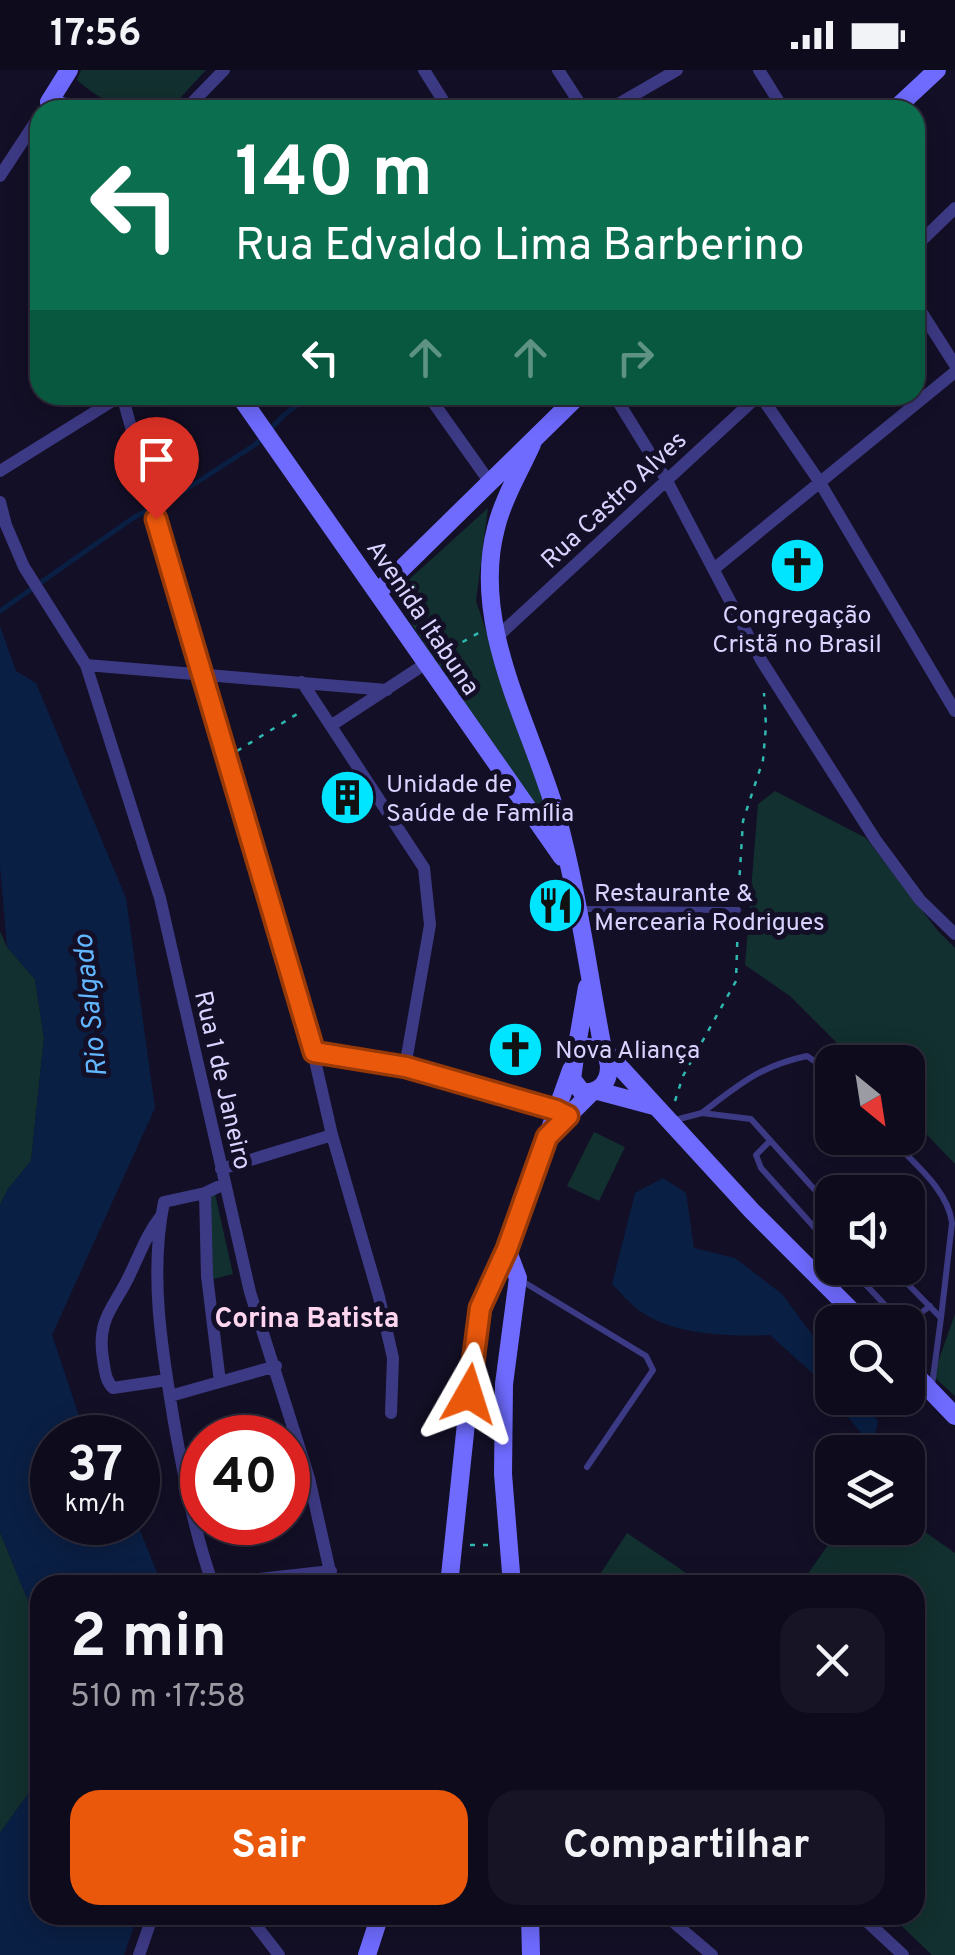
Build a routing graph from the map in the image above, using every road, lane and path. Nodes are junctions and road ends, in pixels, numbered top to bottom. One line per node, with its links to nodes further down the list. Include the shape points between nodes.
1 (69, 70): 8 (main road)
2 (224, 70): 9 (street)
3 (424, 70): 10 (street)
4 (558, 70): 11 (street)
5 (677, 70): 12 (street)
6 (759, 70): 13 (street)
7 (937, 70): 14 (main road)
8 (50, 100)
9 (195, 100)
10 (442, 100)
11 (578, 100)
12 (625, 100)
13 (778, 100)
14 (905, 100)
15 (30, 130): 16 (street)
16 (0, 176)
17 (955, 208): 18 (street)
18 (925, 237)
19 (925, 318): 20 (street)
20 (955, 368): 21 (street)
21 (925, 393)
22 (106, 405): 32 (street)
23 (125, 405): 42 (street)
24 (246, 405): 38 (main road, Avenida Itabuna)
25 (435, 405): 35 (street)
26 (569, 405): 31 (main road)
27 (620, 405): 33 (street)
28 (748, 405): 33 (street, Rua Castro Alves)
29 (766, 405): 34 (street)
30 (910, 405): 34 (street)
31 (532, 444): 35 (main road); 39 (main road, via 494,532 490,586)
32 (0, 470)
33 (667, 481): 37 (street); 39 (street, Rua Castro Alves)
34 (819, 481): 37 (street); 47 (street)
35 (491, 484): 38 (main road)
36 (0, 502): 41 (street, Rua 1 de Janeiro, via 31,579)
37 (715, 568): 53 (street, via 761,660 875,839)
38 (378, 592): 40 (main road, Avenida Itabuna)
39 (497, 633): 40 (path, via 476,633); 50 (main road)
40 (425, 664): 44 (street); 50 (main road, Avenida Itabuna)
41 (86, 665): 42 (street); 68 (street, Rua 1 de Janeiro, via 160,898)
42 (199, 672): 43 (street); 49 (street)
43 (302, 682): 44 (street); 46 (street)
44 (388, 690): 48 (street)
45 (764, 693): 52 (path, via 763,760 743,820)
46 (316, 702): 48 (street); 49 (path)
47 (955, 711)
48 (332, 725): 59 (street, via 424,868 430,925)
49 (225, 758): 55 (street)
50 (569, 867): 51 (main road)
51 (577, 909): 52 (lane); 54 (main road)
52 (738, 910): 64 (path, via 736,982 684,1076)
53 (955, 934)
54 (589, 976): 56 (main road); 58 (main road)
55 (314, 1052): 59 (street); 65 (street)
56 (605, 1052): 58 (main road, via 588,1046); 60 (main road, via 609,1072); 61 (main road)
57 (815, 1062): 62 (lane, via 806,1056 778,1062)
58 (573, 1063): 60 (main road, via 578,1089); 63 (main road)
59 (406, 1067): 63 (street)
60 (595, 1092): 61 (main road); 63 (main road)
61 (654, 1106): 64 (main road)
62 (702, 1112): 64 (lane); 66 (lane, via 750,1119)
63 (562, 1113): 74 (main road)
64 (668, 1122): 78 (main road)
65 (332, 1135): 68 (street); 89 (street, via 388,1334)
66 (770, 1141): 70 (lane); 73 (lane, via 756,1155 761,1168)
67 (905, 1155): 82 (lane, via 951,1211)
68 (221, 1169): 69 (street, Rua 1 de Janeiro)
69 (224, 1184): 71 (street); 83 (street, Rua 1 de Janeiro)
70 (815, 1190)
71 (205, 1193): 72 (street, via 169,1198); 85 (street)
72 (162, 1214): 84 (street, via 157,1295); 84 (street, via 109,1308 102,1353 112,1388)
73 (815, 1228)
74 (507, 1249): 75 (main road); 92 (main road, via 477,1318)
75 (518, 1278): 91 (lane, via 652,1364); 93 (main road, via 504,1384)
76 (867, 1285): 79 (lane)
77 (909, 1285): 80 (lane)
78 (846, 1305)
79 (886, 1305)
80 (930, 1306): 81 (lane); 82 (lane)
81 (925, 1309)
82 (940, 1318): 87 (lane)
83 (276, 1366): 85 (street); 95 (street, Rua 1 de Janeiro)
84 (167, 1380): 88 (street)
85 (220, 1382): 88 (street)
86 (925, 1384): 87 (main road)
87 (932, 1391): 90 (main road)
88 (170, 1396): 94 (street, via 192,1520)
89 (390, 1413)
90 (955, 1416)
91 (587, 1467)
92 (454, 1544): 93 (path); 96 (main road)
93 (509, 1545): 97 (main road)
94 (209, 1575)
95 (331, 1575)
96 (450, 1575)
97 (511, 1575)
98 (149, 1925): 104 (street)
99 (256, 1925): 105 (street)
100 (377, 1925): 106 (main road)
101 (530, 1925): 107 (main road)
102 (677, 1925): 108 (street)
103 (871, 1925): 109 (street)
104 (139, 1955)
105 (279, 1955)
106 (367, 1955)
107 (531, 1955)
108 (712, 1955)
109 (903, 1955)

